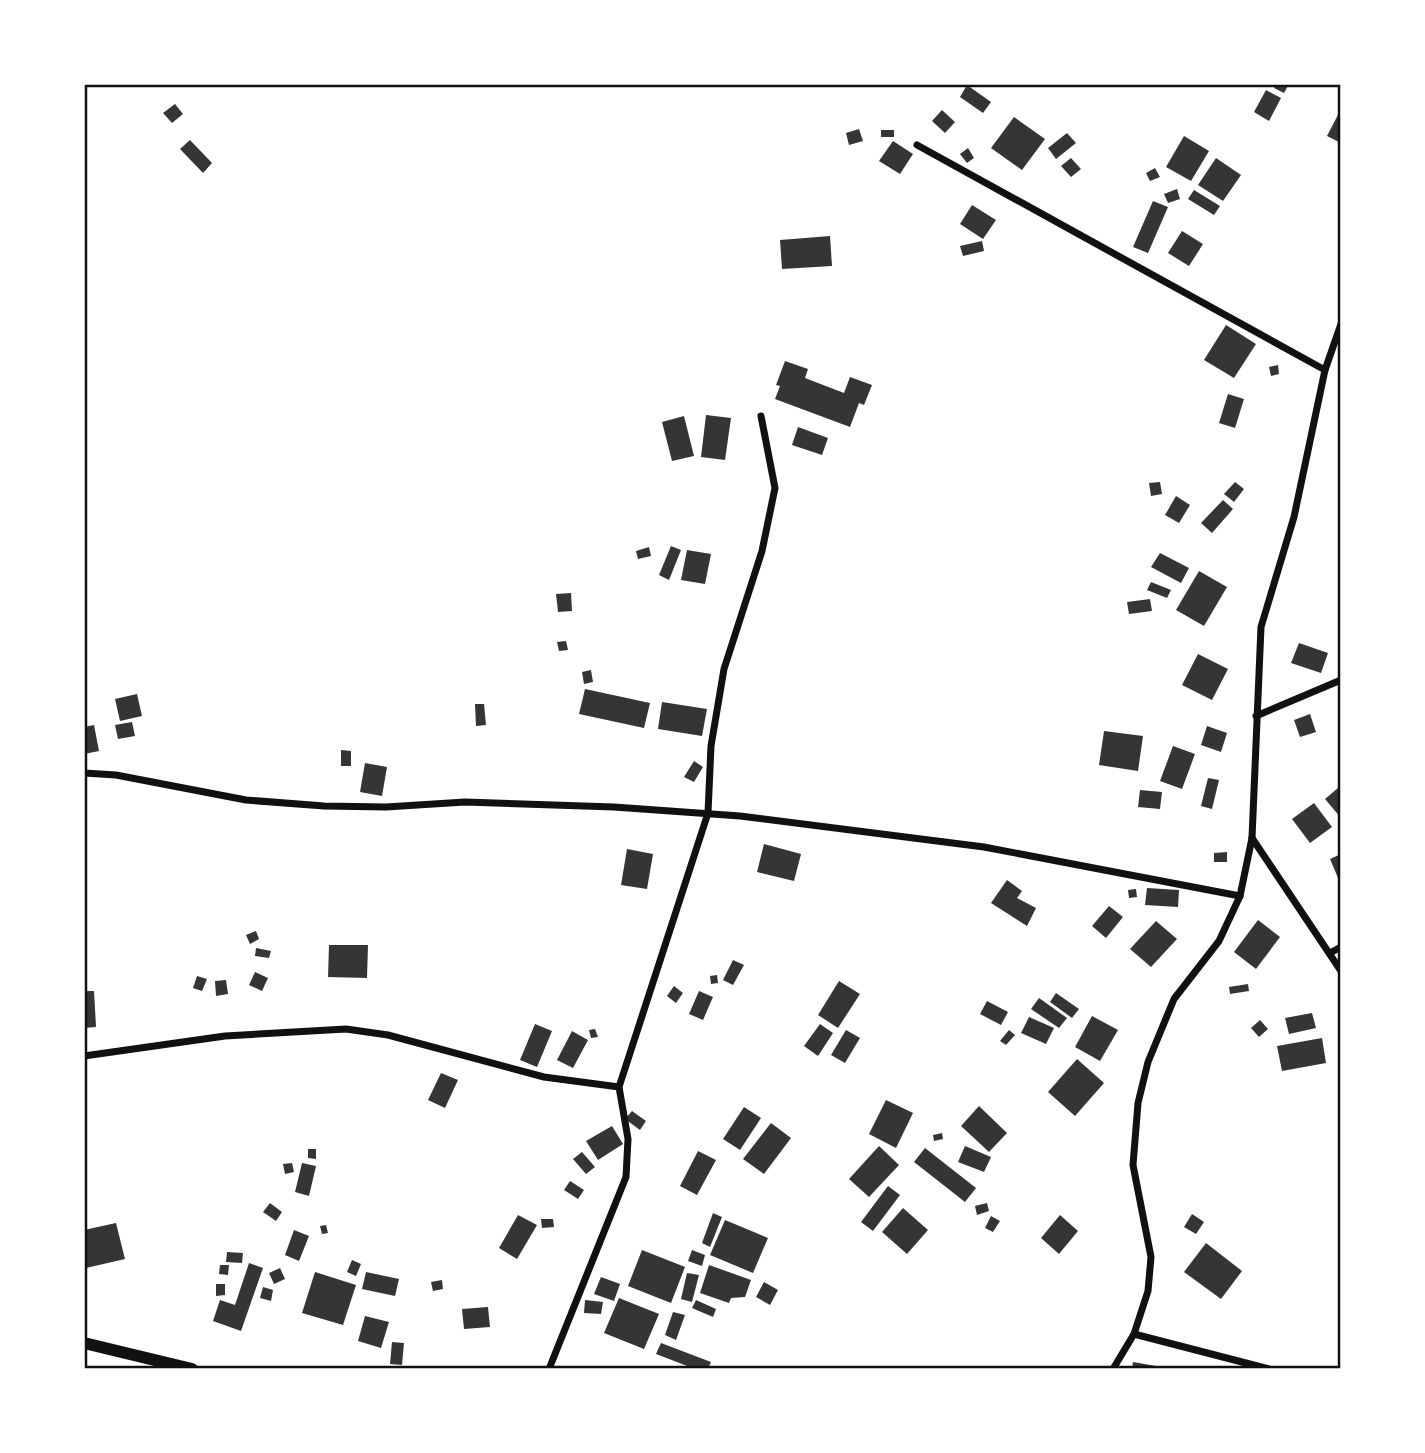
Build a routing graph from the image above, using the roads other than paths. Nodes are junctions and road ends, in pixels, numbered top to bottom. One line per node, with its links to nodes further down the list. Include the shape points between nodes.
1 (917, 145): 3 (street)
2 (1341, 324): 3 (street)
3 (1325, 370): 6 (street, via 1297,505 1261,627)
4 (761, 416): 8 (street, via 775,488 762,551 724,669 711,746)
5 (1341, 680): 6 (street)
6 (1256, 716): 9 (street)
7 (84, 773): 8 (street, via 246,800 324,806 465,802)
8 (708, 813): 10 (street, via 984,847); 15 (street)
9 (1252, 838): 10 (street); 12 (street)
10 (1240, 897): 16 (street, via 1219,941 1174,999 1148,1062 1138,1103 1133,1165 1151,1257)
11 (1341, 947): 12 (street)
12 (1330, 953): 13 (street)
13 (1341, 971)
14 (84, 1056): 15 (street, via 225,1036 346,1029 388,1035 544,1077)
15 (619, 1087): 19 (street, via 628,1139 626,1178)
16 (1134, 1334): 20 (street); 21 (street)
17 (84, 1343): 18 (main road)
18 (192, 1369)
19 (550, 1369)
20 (1113, 1369)
21 (1269, 1369)

